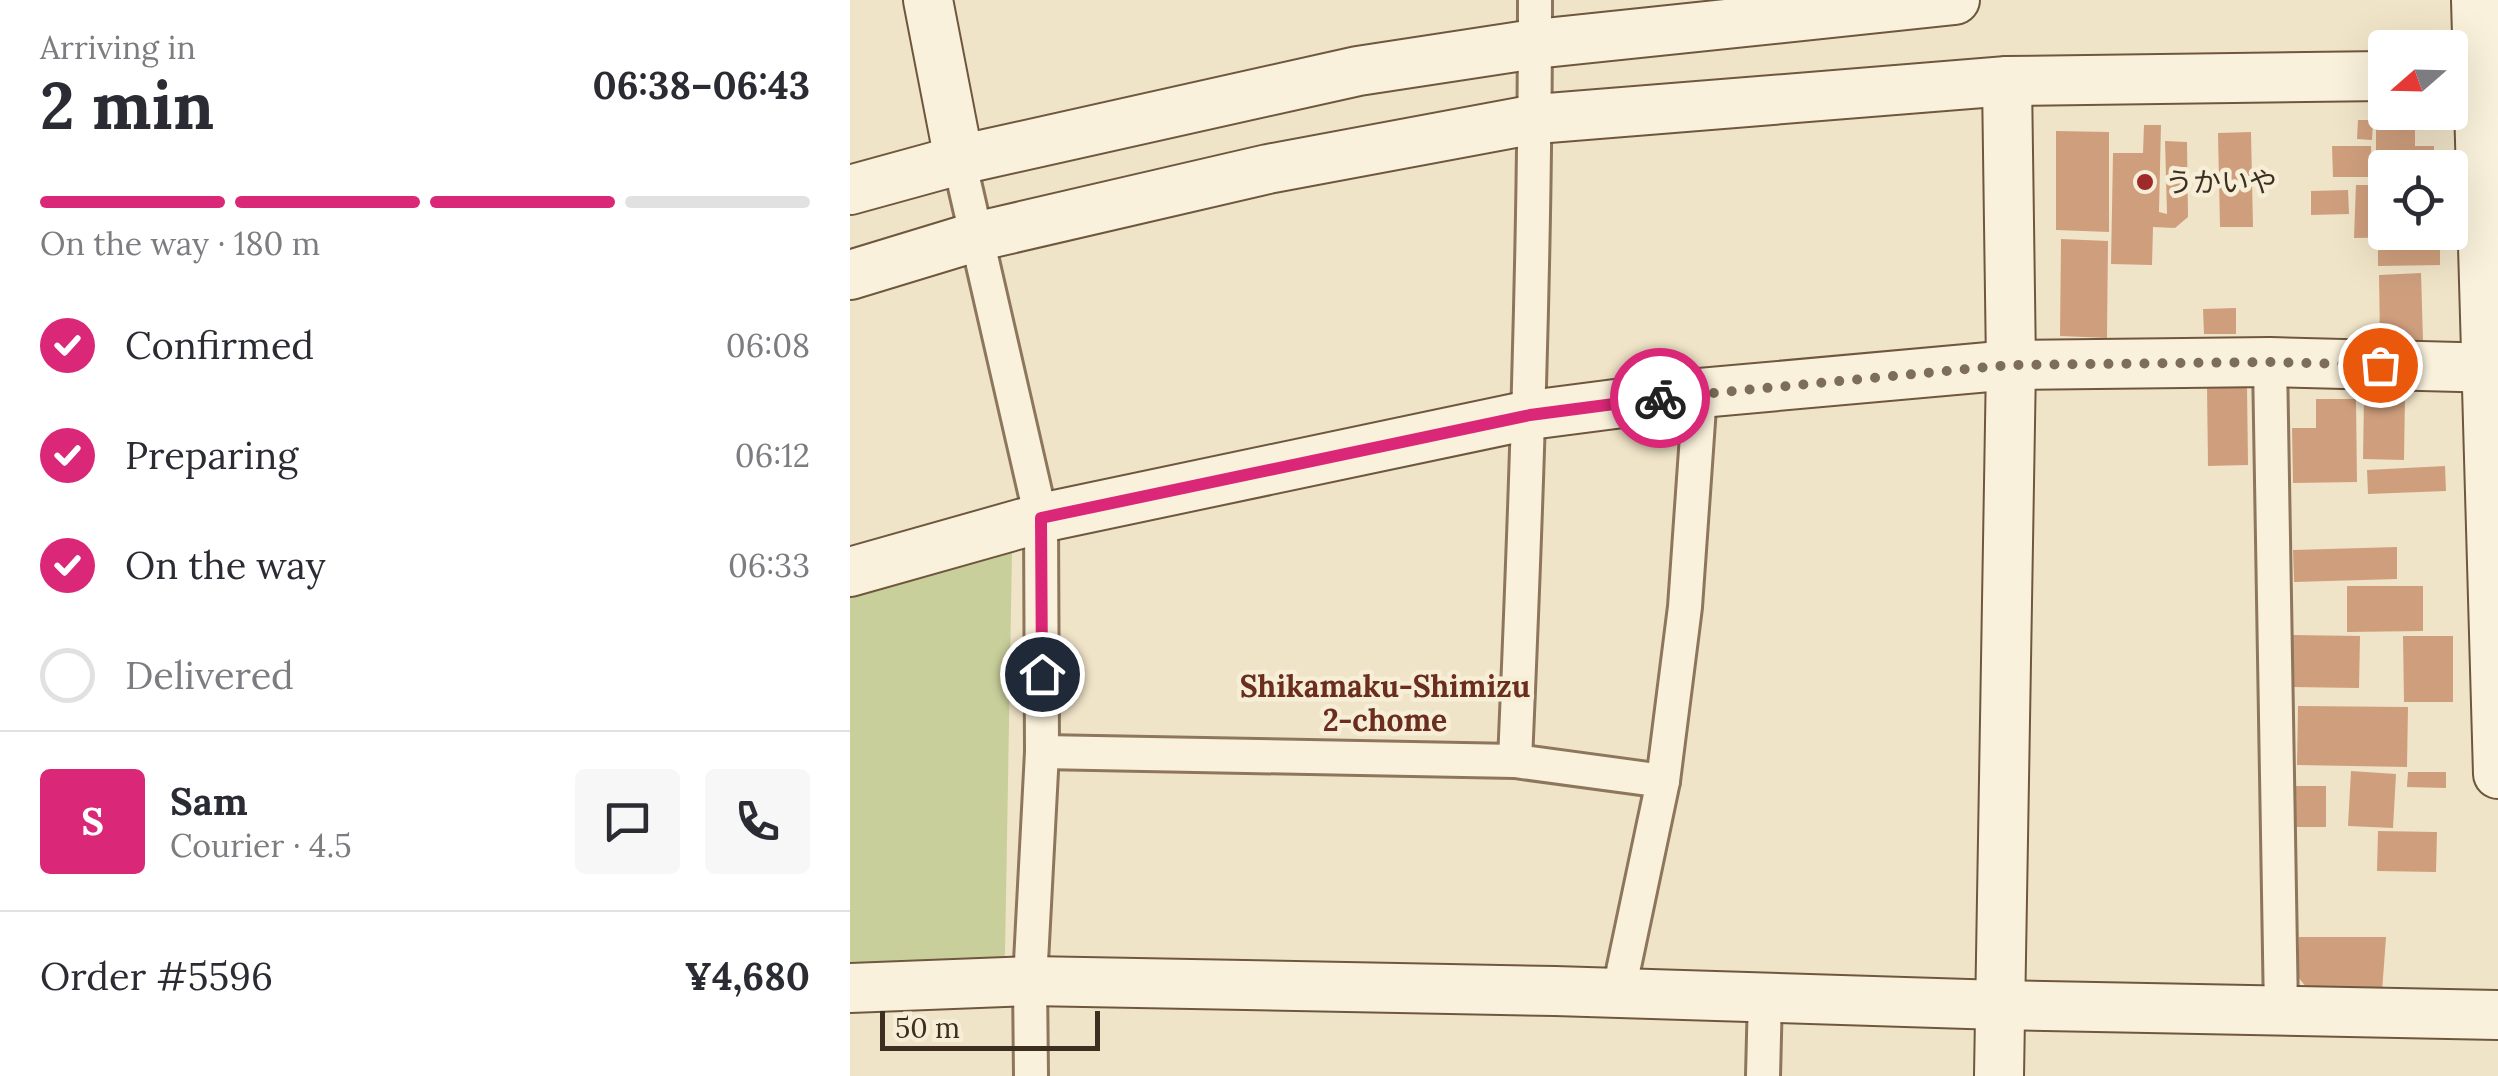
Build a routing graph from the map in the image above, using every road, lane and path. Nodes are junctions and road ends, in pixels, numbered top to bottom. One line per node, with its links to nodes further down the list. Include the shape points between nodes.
1 (928, 0): 9 (street)
2 (1955, 0): 4 (street)
3 (2476, 0): 6 (street)
4 (1535, 22): 8 (street); 9 (street, via 1358,71)
5 (2368, 76): 7 (street)
6 (2475, 79): 15 (street)
7 (2007, 82): 8 (street); 14 (street)
8 (1536, 119): 11 (street, via 1268,168); 17 (street)
9 (959, 160): 10 (street); 11 (street)
10 (850, 190)
11 (974, 237): 12 (street); 18 (street)
12 (850, 274)
13 (2270, 362): 14 (street); 15 (street); 29 (street)
14 (2010, 365): 16 (street); 28 (street)
15 (2493, 368): 22 (street)
16 (1700, 393): 17 (street); 23 (street, via 1685,607)
17 (1530, 415): 18 (street); 21 (street)
18 (1041, 518): 19 (street); 20 (street)
19 (850, 572)
20 (1042, 752): 21 (street); 24 (street)
21 (1515, 761): 23 (street)
22 (2498, 774)
23 (1663, 781): 26 (street)
24 (1030, 981): 25 (street); 26 (street); 31 (street)
25 (850, 988)
26 (1618, 995): 27 (street)
27 (1765, 996): 28 (street); 32 (street)
28 (2000, 1005): 29 (street); 33 (street)
29 (2280, 1011): 30 (street)
30 (2498, 1016)
31 (1031, 1076)
32 (1763, 1076)
33 (1998, 1076)

